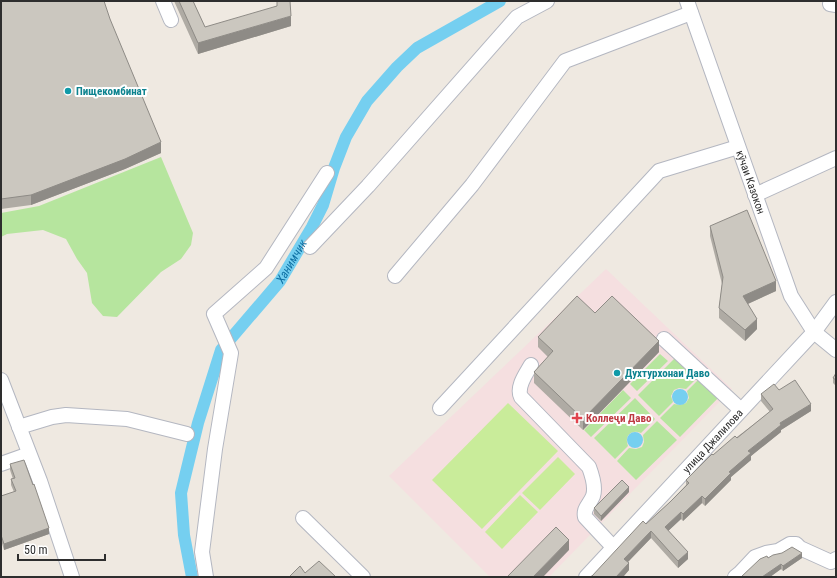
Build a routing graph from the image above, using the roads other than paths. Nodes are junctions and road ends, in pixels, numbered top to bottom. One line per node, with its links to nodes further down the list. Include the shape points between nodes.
1 (163, 1): 4 (street)
2 (547, 1): 9 (street, via 517,17 368,186)
3 (689, 7): 5 (street, кӯчаи Казокон); 10 (street, via 565,61 472,185)
4 (171, 20)
5 (738, 147): 8 (street, кӯчаи Казокон); 17 (street, via 659,171)
6 (836, 158): 8 (street)
7 (327, 173): 27 (street, via 266,268 214,314 231,353 202,552)
8 (755, 195): 12 (street, кӯчаи Казокон, via 791,296)
9 (310, 247)
10 (395, 276)
11 (836, 302): 12 (street, улица Джалилова)
12 (814, 332): 14 (street, кӯчаи Казокон); 18 (street, улица Джалилова)
13 (664, 339): 18 (street)
14 (836, 350)
15 (531, 365): 24 (street, via 519,394 589,467 594,490 593,497 585,509 585,517)
16 (1, 380): 19 (street)
17 (440, 408)
18 (742, 410): 24 (street, улица Джалилова)
19 (19, 427): 20 (street, via 52,416 66,415 127,419); 21 (street)
20 (186, 434)
21 (29, 454): 22 (street); 26 (street)
22 (1, 464)
23 (303, 518): 28 (street)
24 (614, 547): 29 (street, улица Джалилова)
25 (836, 559): 30 (street, via 831,562 796,544 790,544 778,551 755,557)
26 (72, 577)
27 (206, 577)
28 (363, 577)
29 (586, 577)
30 (735, 577)

